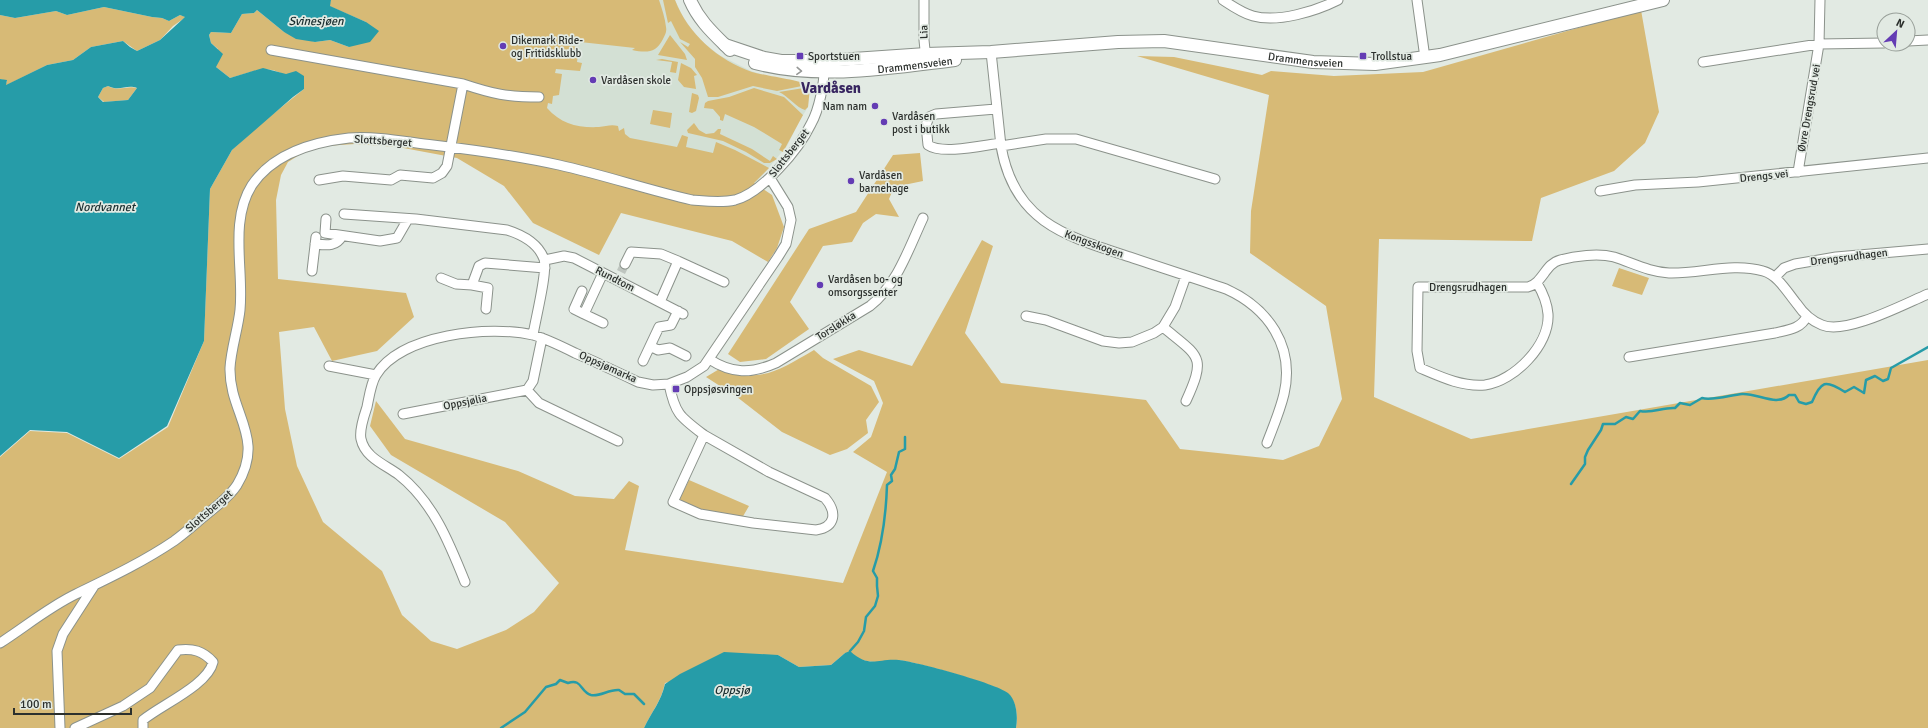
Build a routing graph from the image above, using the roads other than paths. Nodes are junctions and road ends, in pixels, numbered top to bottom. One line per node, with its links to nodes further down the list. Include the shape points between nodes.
1 (690, 0): 17 (main road, Drammensveien, via 708,30 725,45 764,58)
2 (924, 0): 15 (street, Lia)
3 (1223, 0): 4 (street, via 1253,16 1284,18)
4 (1338, 0)
5 (1416, 0): 14 (street)
6 (1663, 0): 14 (main road, Drammensveien)
7 (1820, 0): 11 (street, Øvre Drengsrud vei)
8 (1928, 40): 9 (street)
9 (1916, 41)
10 (1876, 42): 11 (street)
11 (1820, 44): 16 (street); 24 (street, Øvre Drengsrud vei)
12 (271, 50): 18 (street)
13 (991, 52): 14 (main road, Drammensveien, via 1140,41 1191,44 1314,62 1375,64); 15 (main road, Drammensveien); 20 (street, Kongsskogen)
14 (1425, 58)
15 (926, 59): 17 (main road, Drammensveien)
16 (1703, 62)
17 (825, 67): 25 (street, Slottsberget, via 812,124)
18 (463, 84): 19 (street, via 508,97); 22 (street)
19 (539, 97)
20 (996, 109): 21 (street, Kongsskogen); 21 (street, via 936,114 929,117 926,125 928,145 934,149 946,149)
21 (1001, 144): 26 (street, via 1076,139); 40 (street, Kongsskogen, via 1005,166 1016,190 1033,212 1059,231)
22 (451, 147): 25 (street, Slottsberget, via 558,165 670,195 712,202 735,200 753,192); 27 (street, via 447,166 442,173 433,178 400,175 392,180 343,176); 71 (street, Slottsberget, via 373,138 324,142 301,148 282,158 252,185 240,216 240,309 230,368 233,392 247,434 249,453 244,472 235,488 174,541)
23 (1928, 158): 24 (street, Drengs vei)
24 (1798, 172): 28 (street, Drengs vei, via 1698,182 1635,185)
25 (770, 178): 59 (street, Oppsjømarka, via 788,206 791,220 787,239 775,262)
26 (1215, 179)
27 (319, 180)
28 (1600, 191)
29 (344, 214): 32 (street)
30 (923, 218): 59 (street, Torsløkka, via 889,285 880,298 870,306 761,370 735,370)
31 (326, 219): 33 (street, via 325,233)
32 (408, 219): 33 (street, via 397,238 380,241); 36 (street, via 507,230 521,234 533,243)
33 (342, 236): 37 (street, via 340,241 332,245 315,241)
34 (1928, 249): 41 (street, Drengsrudhagen, via 1836,257 1795,264 1784,268)
35 (678, 261): 38 (street, via 646,251 631,252); 43 (street); 48 (street)
36 (545, 264): 39 (street, Rundtom, via 564,256 574,258); 45 (street, Rundtom, via 485,263 479,266); 55 (street)
37 (312, 271)
38 (621, 272): 39 (street, Rundtom); 48 (street, Rundtom)
39 (604, 273): 47 (street)
40 (1186, 276): 54 (street, via 1175,307); 69 (street, Kongsskogen, via 1242,296 1262,313 1275,330 1284,353 1287,377 1279,412)
41 (1775, 276): 44 (street, via 1744,267 1690,272 1652,271 1601,255 1558,260 1549,266); 52 (street)
42 (441, 278): 45 (street, via 456,284)
43 (724, 282)
44 (1537, 283): 44 (street, Drengsrudhagen, via 1528,286 1418,287 1417,351 1420,368 1464,384 1484,385 1502,381 1513,374 1532,354 1544,334 1548,316 1545,297)
45 (472, 286): 49 (street, via 488,284)
46 (1928, 294): 52 (street, via 1860,323 1837,328 1823,326)
47 (593, 297): 50 (street); 50 (street, via 578,289 574,309)
48 (660, 302): 56 (street, Rundtom, via 681,312 672,325 659,327)
49 (486, 309)
50 (584, 314): 53 (street)
51 (1026, 316): 54 (street, via 1119,344 1144,338)
52 (1807, 316): 58 (street, via 1804,323 1795,328 1775,333)
53 (603, 323)
54 (1163, 327): 65 (street, via 1190,350 1198,361 1199,371)
55 (537, 337): 62 (street, Oppsjømarka, via 473,332 422,343 398,353); 63 (street, Oppsjømarka, via 638,382); 64 (street, via 533,381)
56 (650, 346): 57 (street, via 658,350 670,348); 60 (street)
57 (686, 356)
58 (1629, 357)
59 (709, 359): 63 (street, Oppsjømarka, via 704,366 687,377)
60 (643, 361)
61 (329, 366): 62 (street)
62 (376, 375): 70 (street, Oppsjømarka, via 360,439 365,450 373,458 398,474 426,501)
63 (668, 384): 67 (street, via 681,418)
64 (527, 390): 66 (street, Oppsjølia); 68 (street, via 539,403)
65 (1186, 401)
66 (403, 414)
67 (704, 435): 67 (street, via 769,472 825,498 832,505 834,515 830,523 825,529 816,530 753,523 700,514 673,502)
68 (618, 441)
69 (1267, 443)
70 (464, 582)
71 (94, 586): 72 (street, Slottsberget, via 59,604); 73 (street, Slottsberget, via 63,634 57,651)
72 (0, 643)
73 (60, 728)
74 (75, 728): 75 (street, via 123,706 150,688 178,650 195,649 206,654 213,662 212,668 203,679 150,714 144,720)
75 (143, 728)

